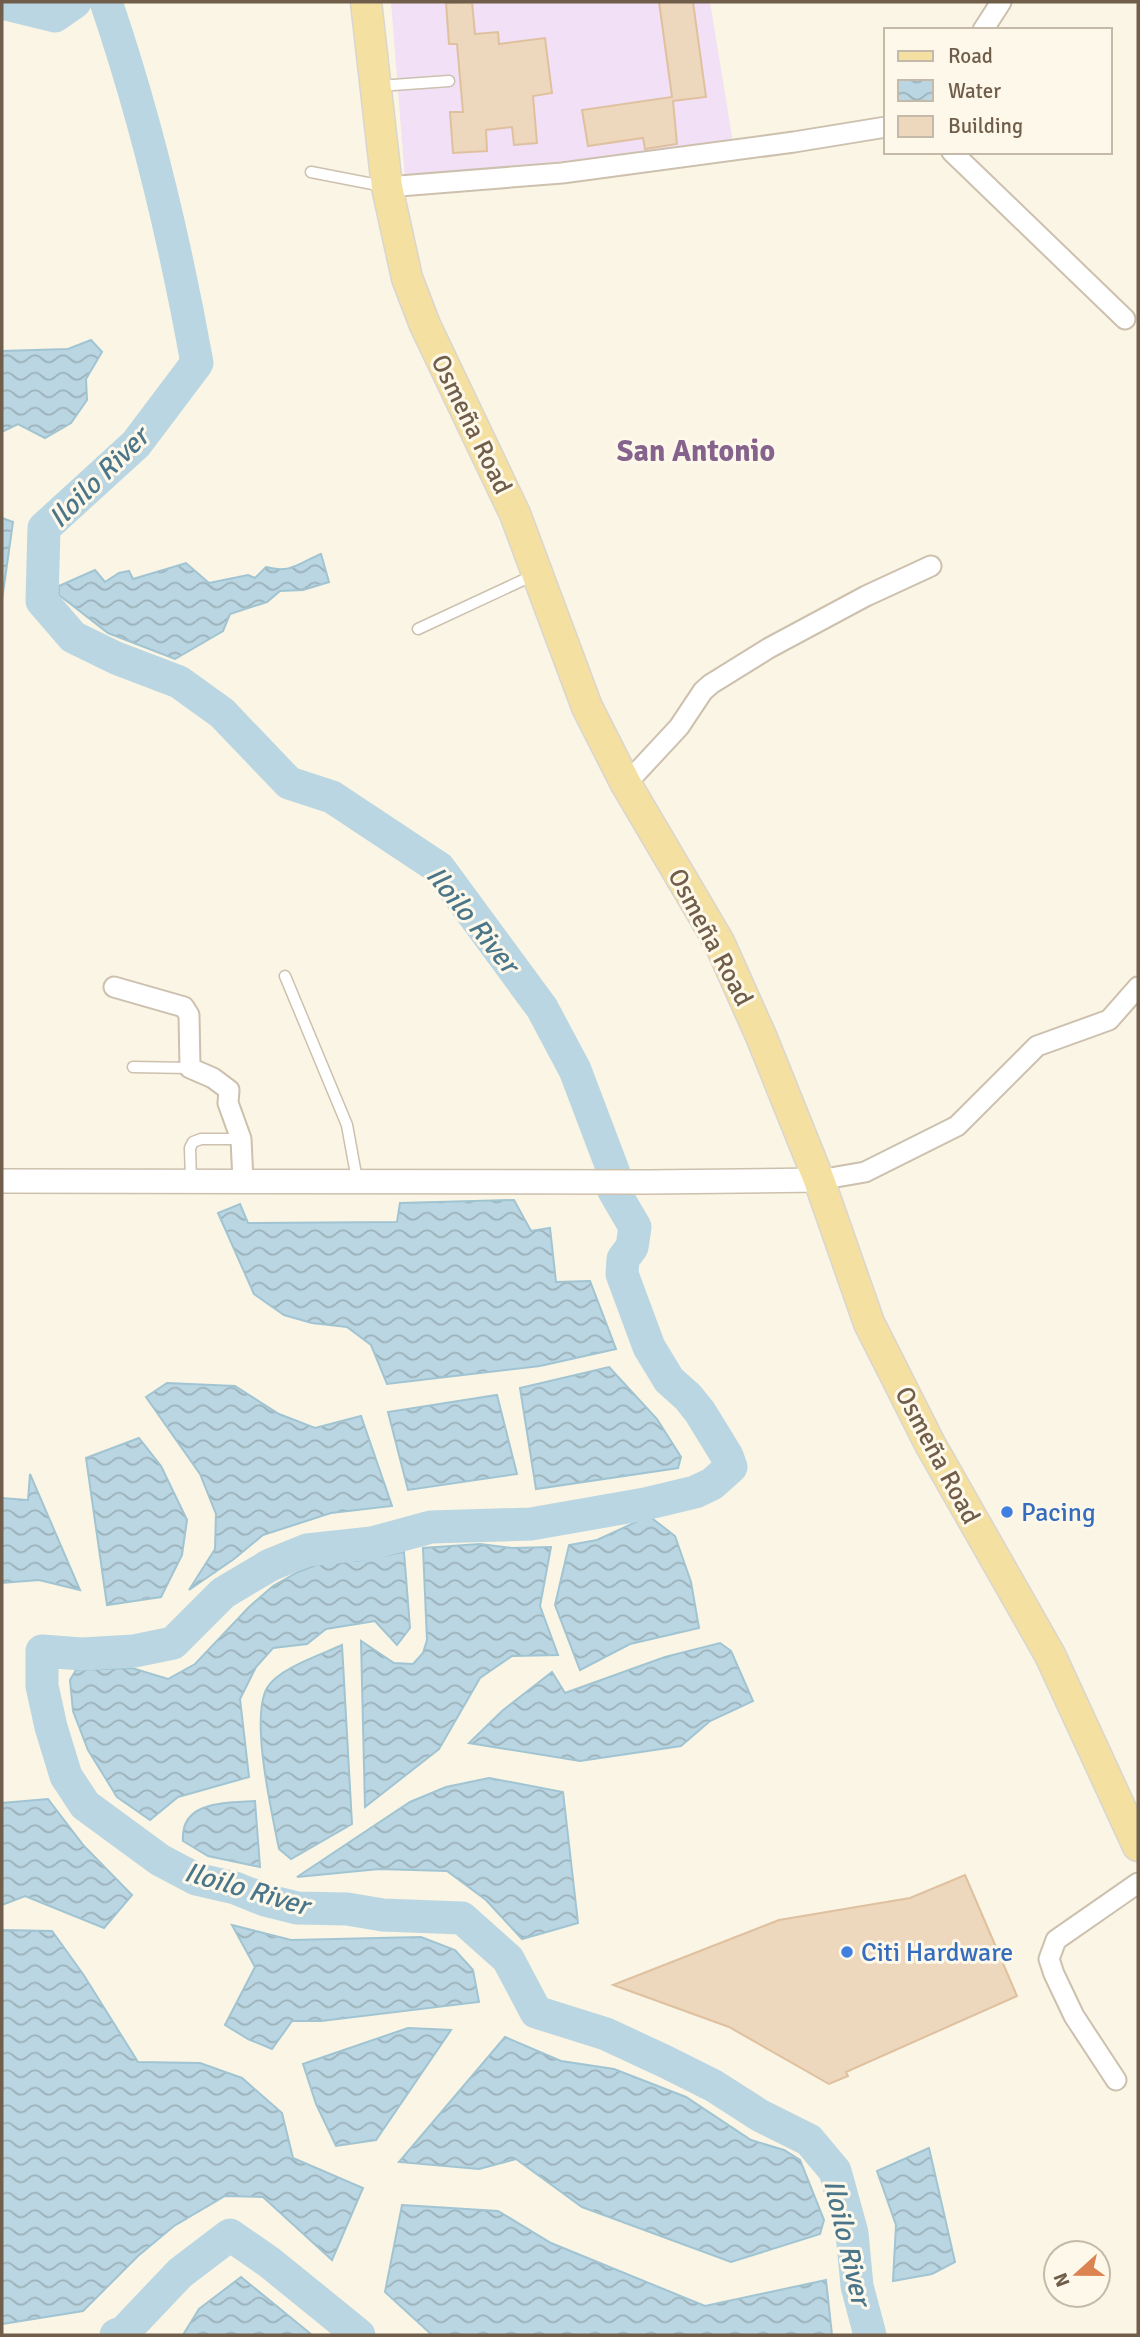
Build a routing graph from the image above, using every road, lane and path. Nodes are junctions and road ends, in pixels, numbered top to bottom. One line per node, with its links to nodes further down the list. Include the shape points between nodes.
1 (366, 2): 5 (main road, Osmeña Road)
2 (1001, 2): 3 (street)
3 (984, 28)
4 (449, 81): 5 (lane)
5 (375, 86): 9 (main road, Osmeña Road)
6 (884, 127): 9 (street, via 562,173)
7 (954, 154): 10 (street)
8 (312, 172): 9 (lane)
9 (387, 187): 12 (main road, Osmeña Road, via 407,278 425,325 515,514)
10 (1125, 318)
11 (931, 566): 14 (street, via 769,648 711,684)
12 (538, 573): 13 (lane); 14 (main road, Osmeña Road, via 587,707)
13 (418, 629)
14 (626, 784): 22 (main road, Osmeña Road, via 719,942)
15 (285, 976): 21 (lane, via 347,1125)
16 (114, 987): 19 (street, via 184,1007 189,1015)
17 (1138, 987): 22 (street, via 1109,1020 1037,1046 957,1126 865,1172)
18 (133, 1067): 19 (lane)
19 (190, 1068): 20 (street, via 229,1090 228,1103)
20 (241, 1139): 24 (lane, via 193,1142); 25 (street)
21 (357, 1180): 22 (street); 25 (street)
22 (819, 1180): 26 (main road, Osmeña Road, via 869,1323 930,1444 1050,1654)
23 (2, 1181): 24 (street)
24 (191, 1181): 25 (street)
25 (243, 1181)
26 (1138, 1846)
27 (1138, 1883): 28 (street, via 1056,1940 1049,1959 1074,2017)
28 (1116, 2080)

